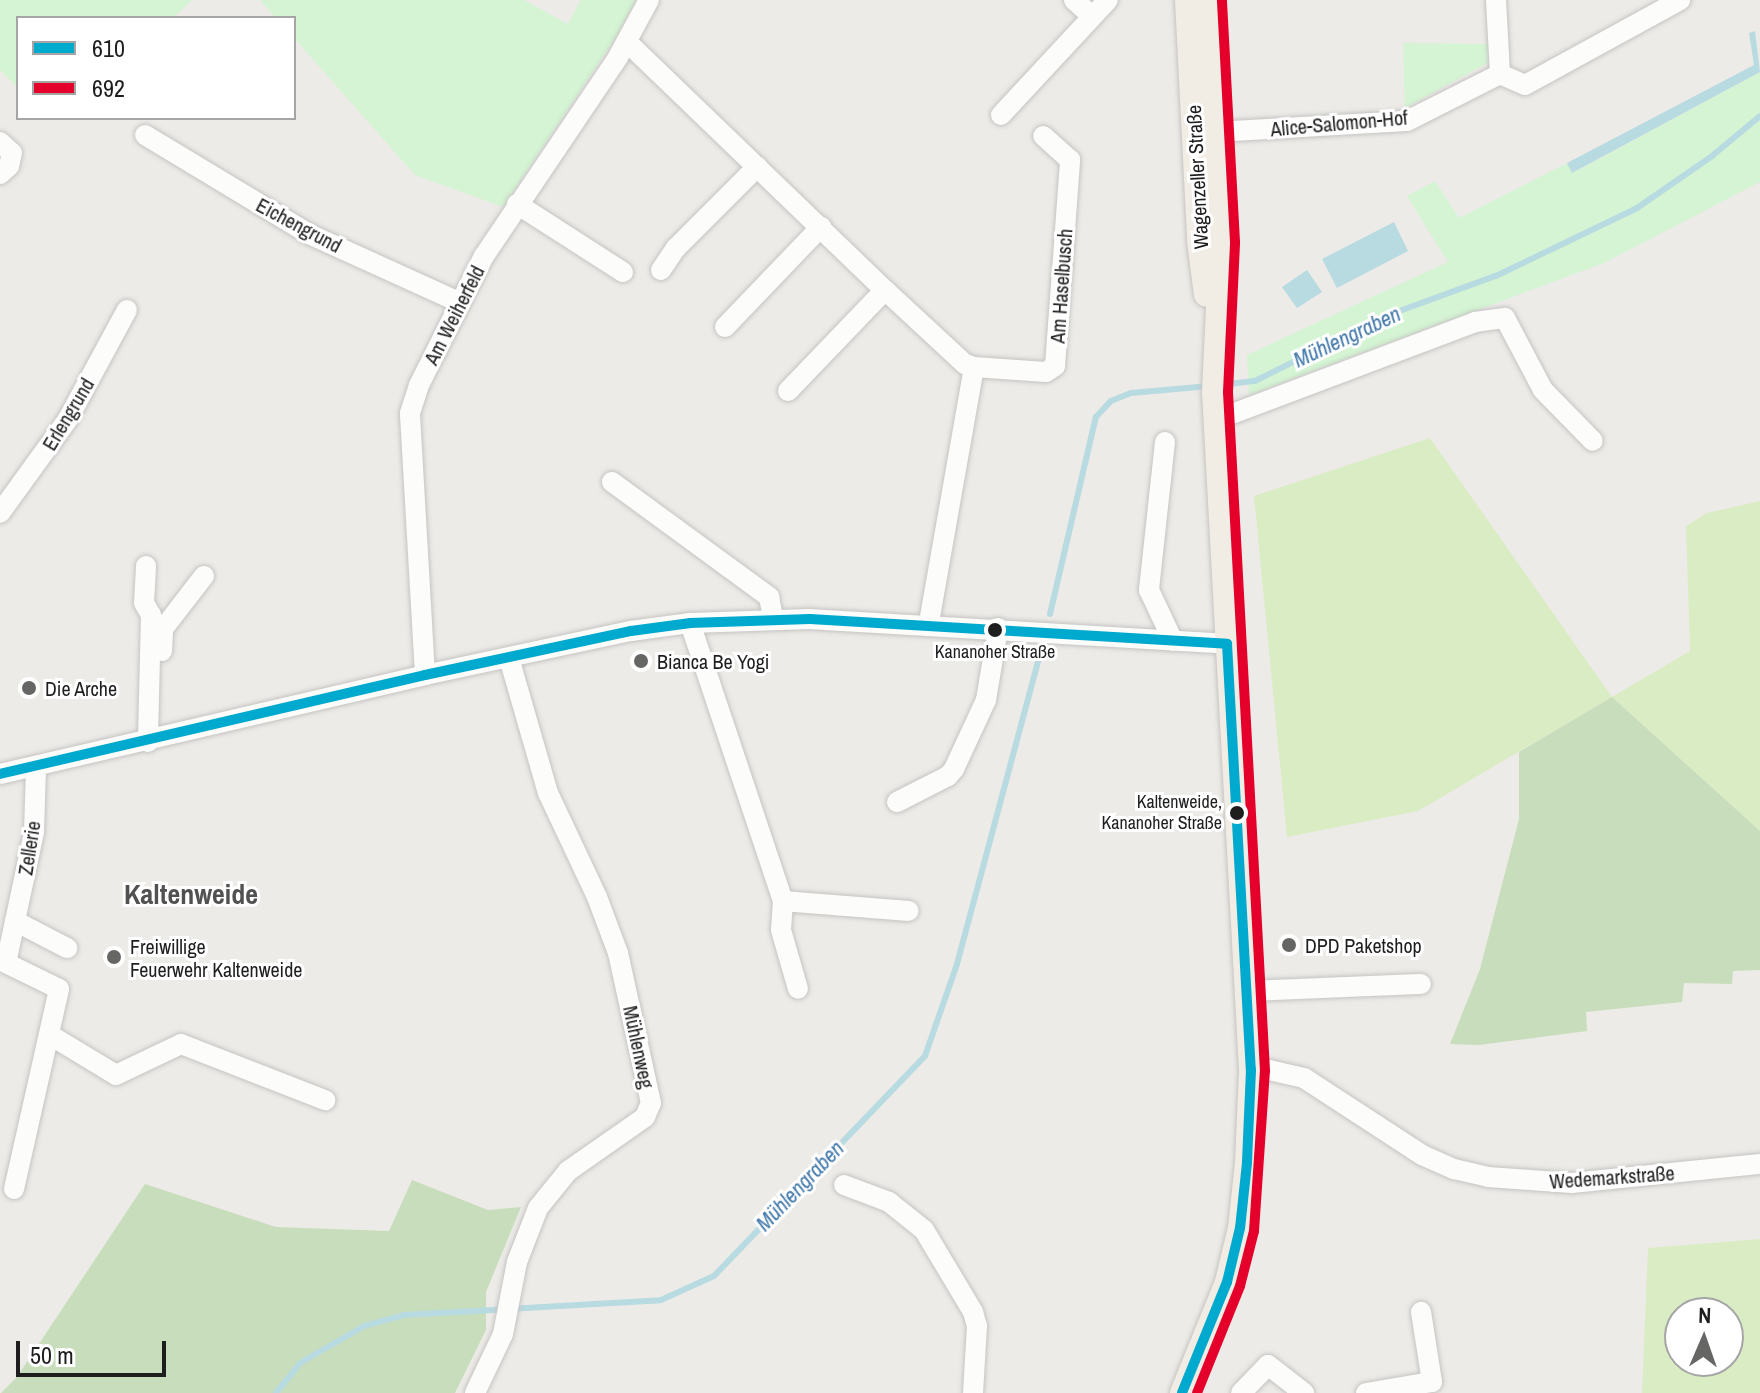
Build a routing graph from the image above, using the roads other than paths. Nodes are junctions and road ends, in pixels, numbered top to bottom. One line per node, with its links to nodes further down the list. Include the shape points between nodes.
1 (649, 0): 8 (street, Am Weiherfeld)
2 (1074, 0): 7 (street)
3 (1108, 0): 7 (street)
4 (1496, 0): 9 (street)
5 (1680, 0): 9 (street, via 1525,85)
6 (1196, 3): 11 (main road, Wagenzeller Straße); 25 (main road, Wagenzeller Straße, via 1199,241)
7 (1092, 16): 10 (street)
8 (627, 42): 15 (street); 17 (street, Am Weiherfeld)
9 (1500, 74): 11 (street, Alice-Salomon-Hof, via 1407,121)
10 (1001, 115)
11 (1215, 132): 25 (main road, Wagenzeller Straße, via 1221,243)
12 (145, 135): 22 (street, Eichengrund, via 309,234)
13 (1043, 136): 26 (street, Am Haselbusch, via 1070,160 1055,366 1046,372)
14 (0, 142): 16 (street, via 12,153)
15 (757, 167): 18 (street); 19 (street, via 676,248)
16 (0, 174)
17 (517, 204): 20 (street); 22 (street, Am Weiherfeld)
18 (821, 227): 21 (street); 24 (street)
19 (661, 270)
20 (623, 272)
21 (885, 290): 26 (street); 27 (street)
22 (459, 302): 42 (street, Am Weiherfeld, via 410,413)
23 (127, 310): 32 (street, Erlengrund, via 68,419)
24 (725, 327)
25 (1213, 352): 28 (main road, Wagenzeller Straße)
26 (974, 367): 37 (street)
27 (788, 391)
28 (1216, 420): 29 (street, via 1475,322 1505,318 1543,390); 40 (main road, Wagenzeller Straße)
29 (1593, 441)
30 (1165, 442): 39 (street, via 1149,590)
31 (612, 482): 35 (street, via 769,597)
32 (0, 513)
33 (146, 566): 43 (street)
34 (204, 576): 43 (street, via 163,629)
35 (773, 618): 36 (street); 37 (street)
36 (690, 623): 41 (street); 47 (street)
37 (929, 623): 38 (street)
38 (998, 628): 39 (street); 46 (street, via 986,700 954,769)
39 (1173, 641): 40 (street)
40 (1227, 644): 53 (main road, Wagenzeller Straße)
41 (509, 658): 42 (street); 61 (street, Mühlenweg, via 548,793 618,953 651,1103 645,1117 568,1171 538,1208 517,1262 509,1310)
42 (425, 675): 43 (street)
43 (154, 740): 44 (street)
44 (36, 768): 45 (street); 49 (street, Zellerie, via 34,832)
45 (0, 774)
46 (897, 802)
47 (783, 901): 48 (street); 52 (street, via 781,930)
48 (909, 911)
49 (15, 921): 50 (street); 54 (street, Zellerie, via 6,963 59,989)
50 (67, 948)
51 (1421, 984): 53 (street)
52 (798, 989)
53 (1247, 991): 55 (main road, Wagenzeller Straße)
54 (50, 1035): 56 (street, via 116,1075 181,1044); 59 (street)
55 (1251, 1070): 57 (street, Wedemarkstraße, via 1304,1078 1422,1155 1488,1177 1572,1183); 63 (main road, Wagenzeller Straße, via 1240,1228 1227,1282)
56 (325, 1100)
57 (1760, 1164)
58 (844, 1185): 62 (street, via 889,1202 924,1230 973,1312)
59 (14, 1189)
60 (1421, 1312): 66 (street, via 1432,1382)
61 (475, 1393)
62 (973, 1393)
63 (1182, 1393)
64 (1241, 1393): 65 (street, via 1268,1365)
65 (1304, 1393)
66 (1366, 1393)

